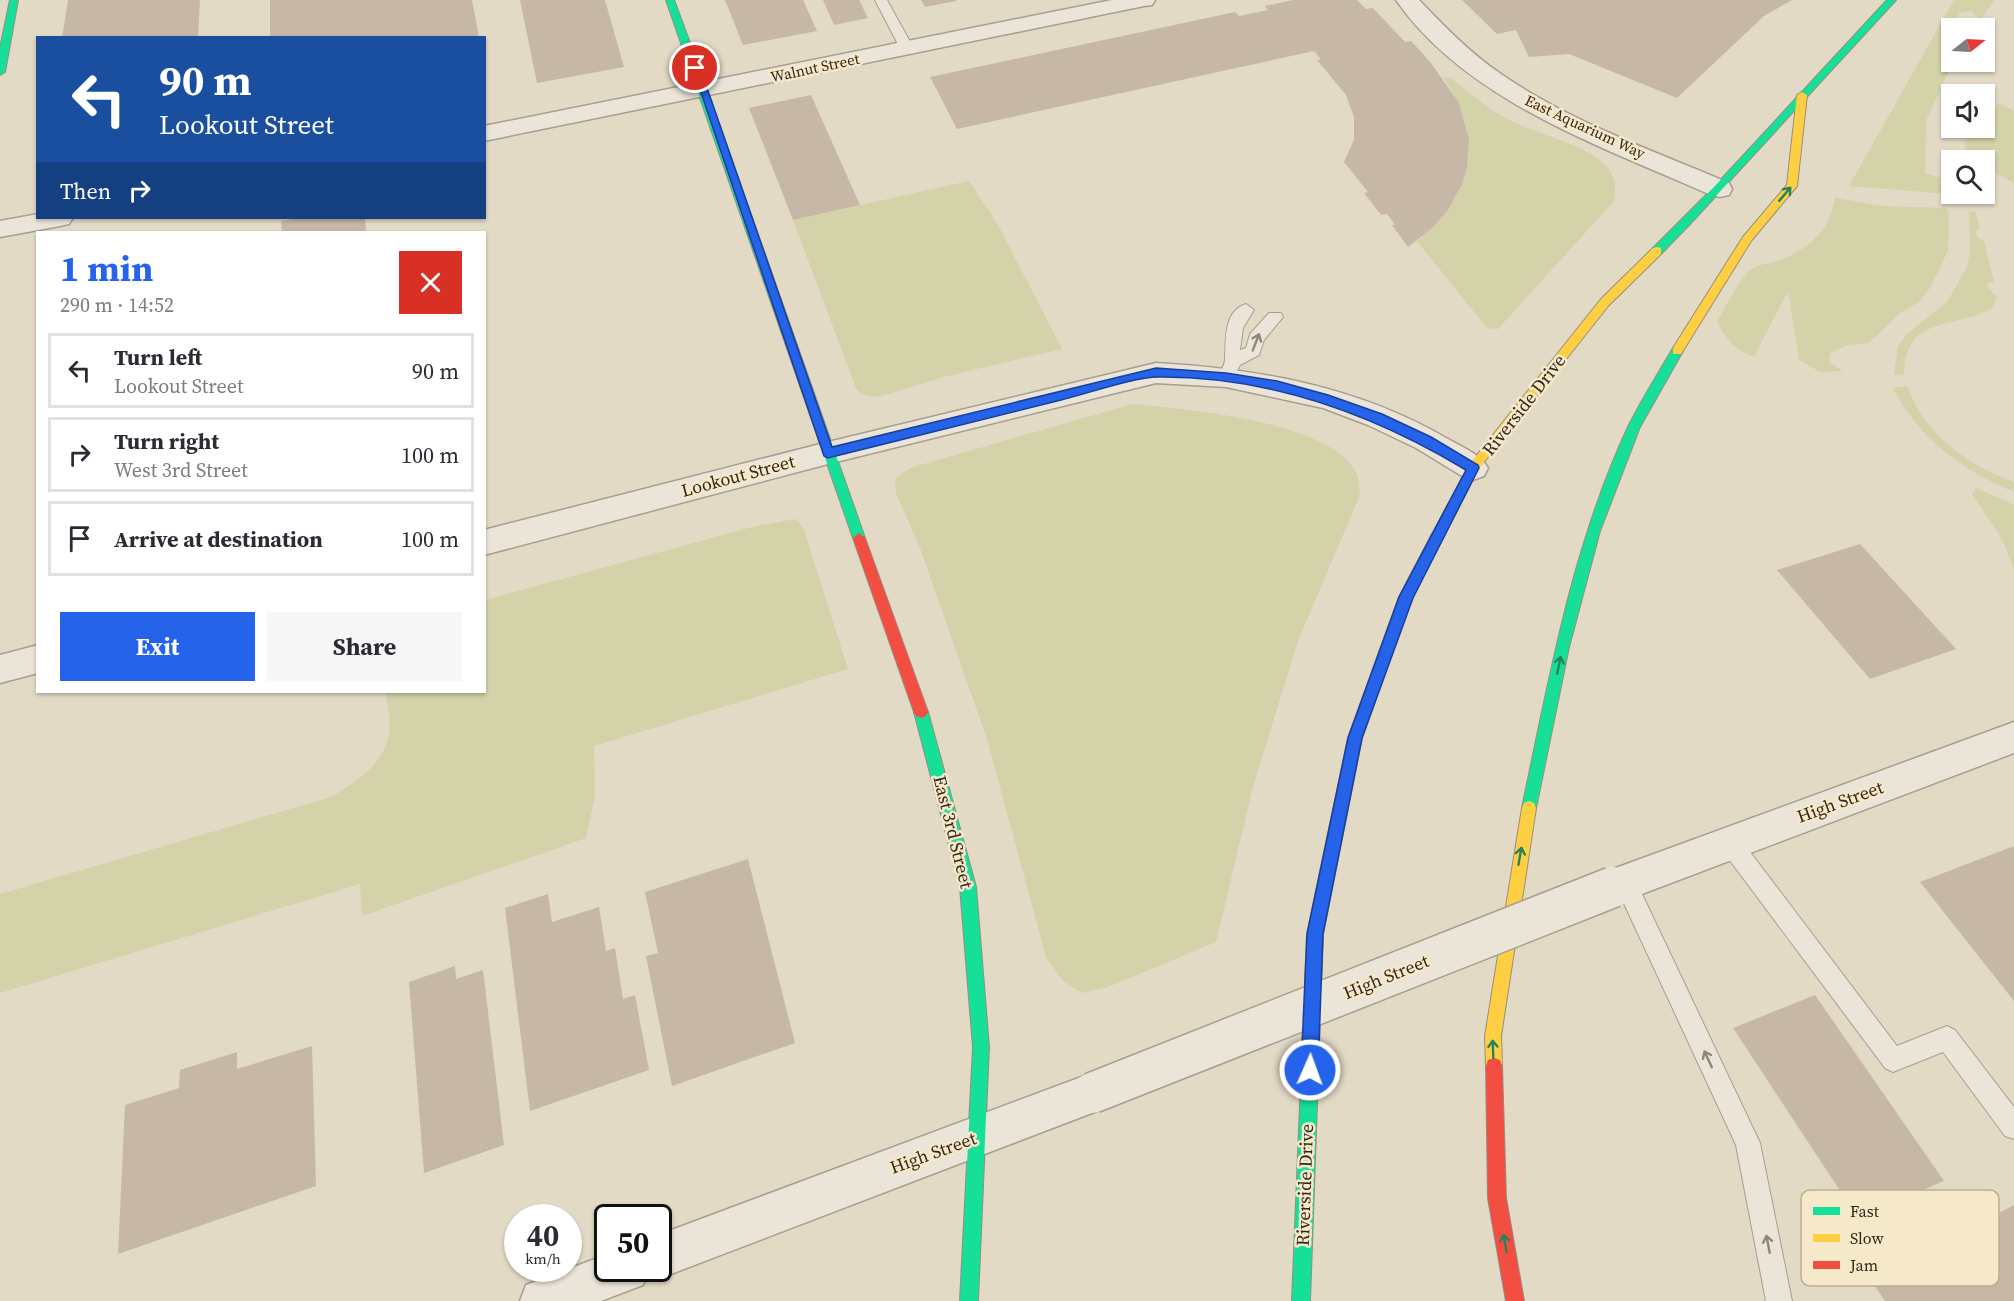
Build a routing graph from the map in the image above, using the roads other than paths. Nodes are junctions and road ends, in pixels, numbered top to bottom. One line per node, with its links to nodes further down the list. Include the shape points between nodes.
1 (14, 0): 8 (main road)
2 (670, 0): 9 (main road, East 3rd Street)
3 (881, 0): 7 (lane)
4 (1144, 0): 7 (street, Walnut Street)
5 (1407, 0): 12 (street, East Aquarium Way, via 1465,58 1520,96)
6 (1892, 0): 10 (main road, Riverside Drive)
7 (907, 49): 9 (street, Walnut Street)
8 (0, 72)
9 (704, 91): 11 (street, Walnut Street); 18 (main road, East 3rd Street)
10 (1802, 95): 12 (main road, Riverside Drive); 33 (main road, one-way to 10, via 1497,1198 1493,1036 1534,778 1562,647 1594,531 1634,427 1748,239 1792,186)
11 (486, 134)
12 (1720, 189): 19 (main road, Riverside Drive, via 1605,302)
13 (55, 219): 14 (street)
14 (0, 229)
15 (1246, 310): 17 (lane, via 1231,335)
16 (1275, 318): 17 (lane, one-way to 16, via 1253,351 1256,338)
17 (1230, 369): 18 (street, Lookout Street, via 1156,373); 19 (street, Lookout Street, via 1378,417)
18 (828, 453): 20 (street, Lookout Street); 27 (main road, East 3rd Street, via 918,699 968,887 981,1047)
19 (1473, 468): 32 (main road, Riverside Drive, via 1406,597 1355,738 1315,934)
20 (486, 542)
21 (36, 660): 22 (street)
22 (0, 669)
23 (2014, 737): 24 (street, High Street)
24 (1730, 843): 25 (street, High Street); 26 (lane, via 1893,1060 1947,1038)
25 (1619, 885): 27 (street, High Street, bridge); 34 (lane, one-way to 25, via 1748,1143)
26 (2014, 1127)
27 (979, 1136): 28 (street, High Street); 31 (main road, East 3rd Street)
28 (672, 1252)
29 (594, 1281): 30 (street)
30 (542, 1301)
31 (969, 1301)
32 (1301, 1301)
33 (1515, 1301)
34 (1779, 1301)

